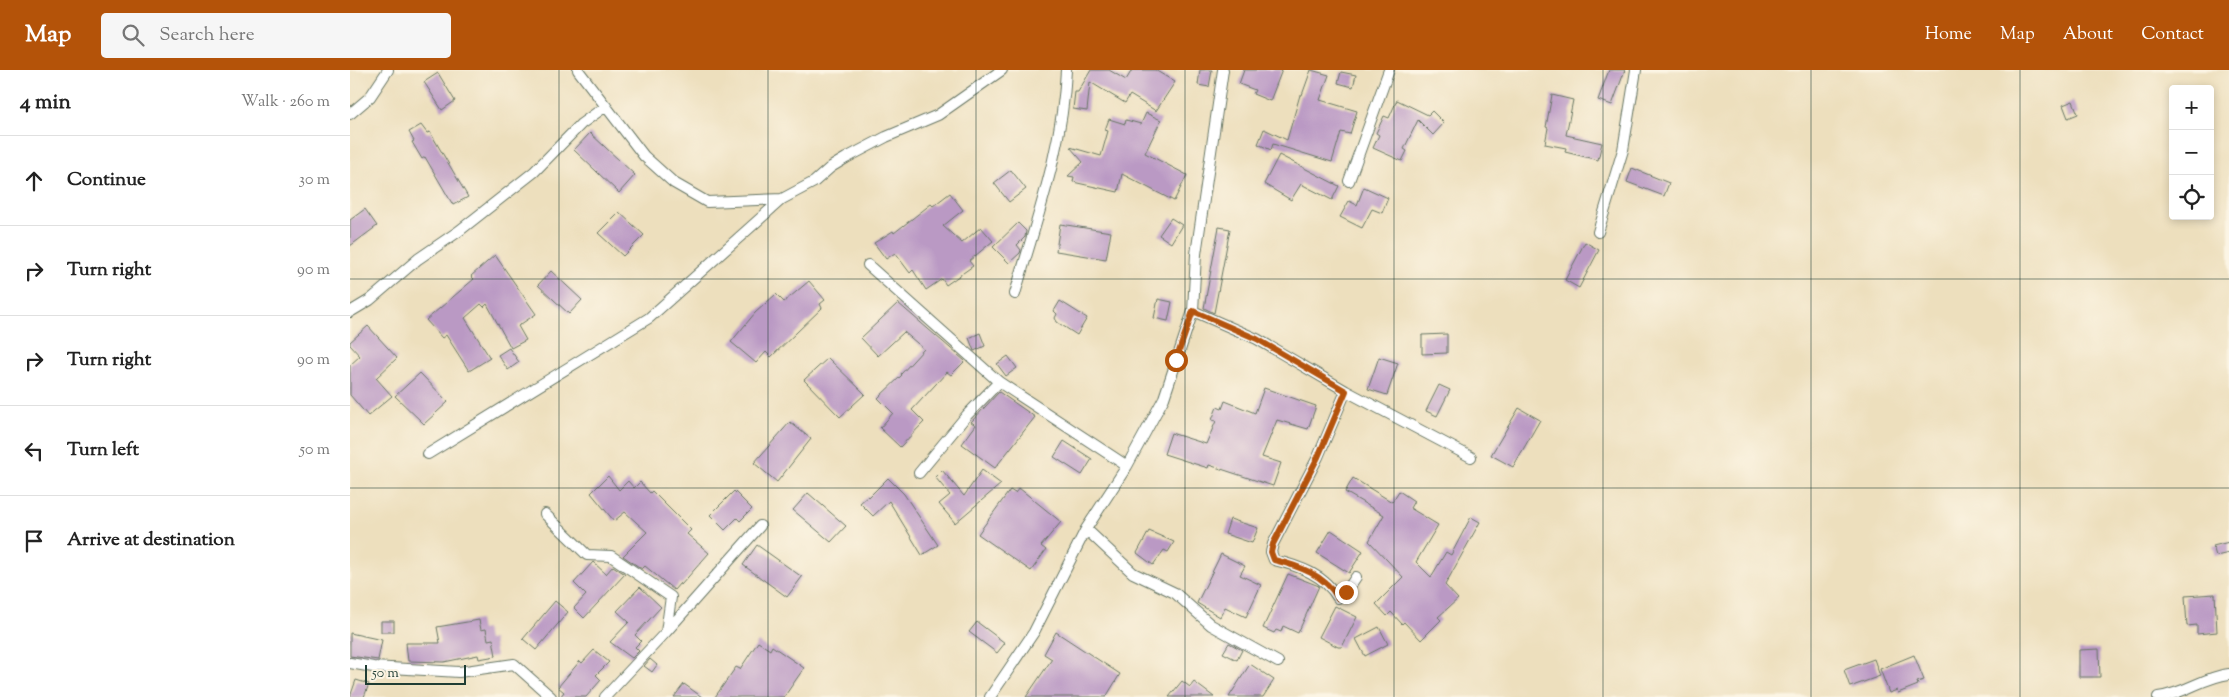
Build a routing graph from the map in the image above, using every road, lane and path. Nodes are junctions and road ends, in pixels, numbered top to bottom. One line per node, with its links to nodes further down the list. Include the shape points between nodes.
1 (388, 70): 9 (street, via 370,97)
2 (578, 70): 8 (street)
3 (1002, 70): 11 (street, via 938,115 886,136 831,166 814,182)
4 (1066, 70): 14 (street, via 1050,173)
5 (1222, 70): 15 (street, via 1196,254)
6 (1388, 70): 10 (street)
7 (1636, 70): 12 (street, via 1623,150)
8 (606, 106): 11 (street, via 644,156 688,193 707,202); 16 (street, via 581,124 534,172 459,231 418,258 370,300)
9 (350, 114)
10 (1349, 181)
11 (782, 200): 19 (street, via 649,318)
12 (1598, 232)
13 (868, 265): 17 (street)
14 (1015, 294)
15 (1193, 311): 18 (street, via 1257,339); 21 (street, via 1164,398)
16 (350, 312)
17 (999, 382): 21 (street); 22 (street)
18 (1346, 391): 20 (street); 26 (street, via 1271,552 1274,560 1310,572 1331,585 1338,598)
19 (428, 454)
20 (1471, 457)
21 (1127, 466): 25 (street)
22 (919, 474)
23 (545, 514): 27 (street, via 587,555 611,556 670,597)
24 (760, 526): 27 (street)
25 (1086, 529): 28 (street, via 1133,573 1174,594 1211,625); 33 (street, via 1034,632)
26 (1356, 577)
27 (666, 632): 32 (street)
28 (1278, 662)
29 (350, 663): 31 (street, via 459,672 514,664)
30 (2229, 674): 34 (street, via 2208,678 2190,689)
31 (551, 697)
32 (605, 697)
33 (990, 697)
34 (2158, 697)

